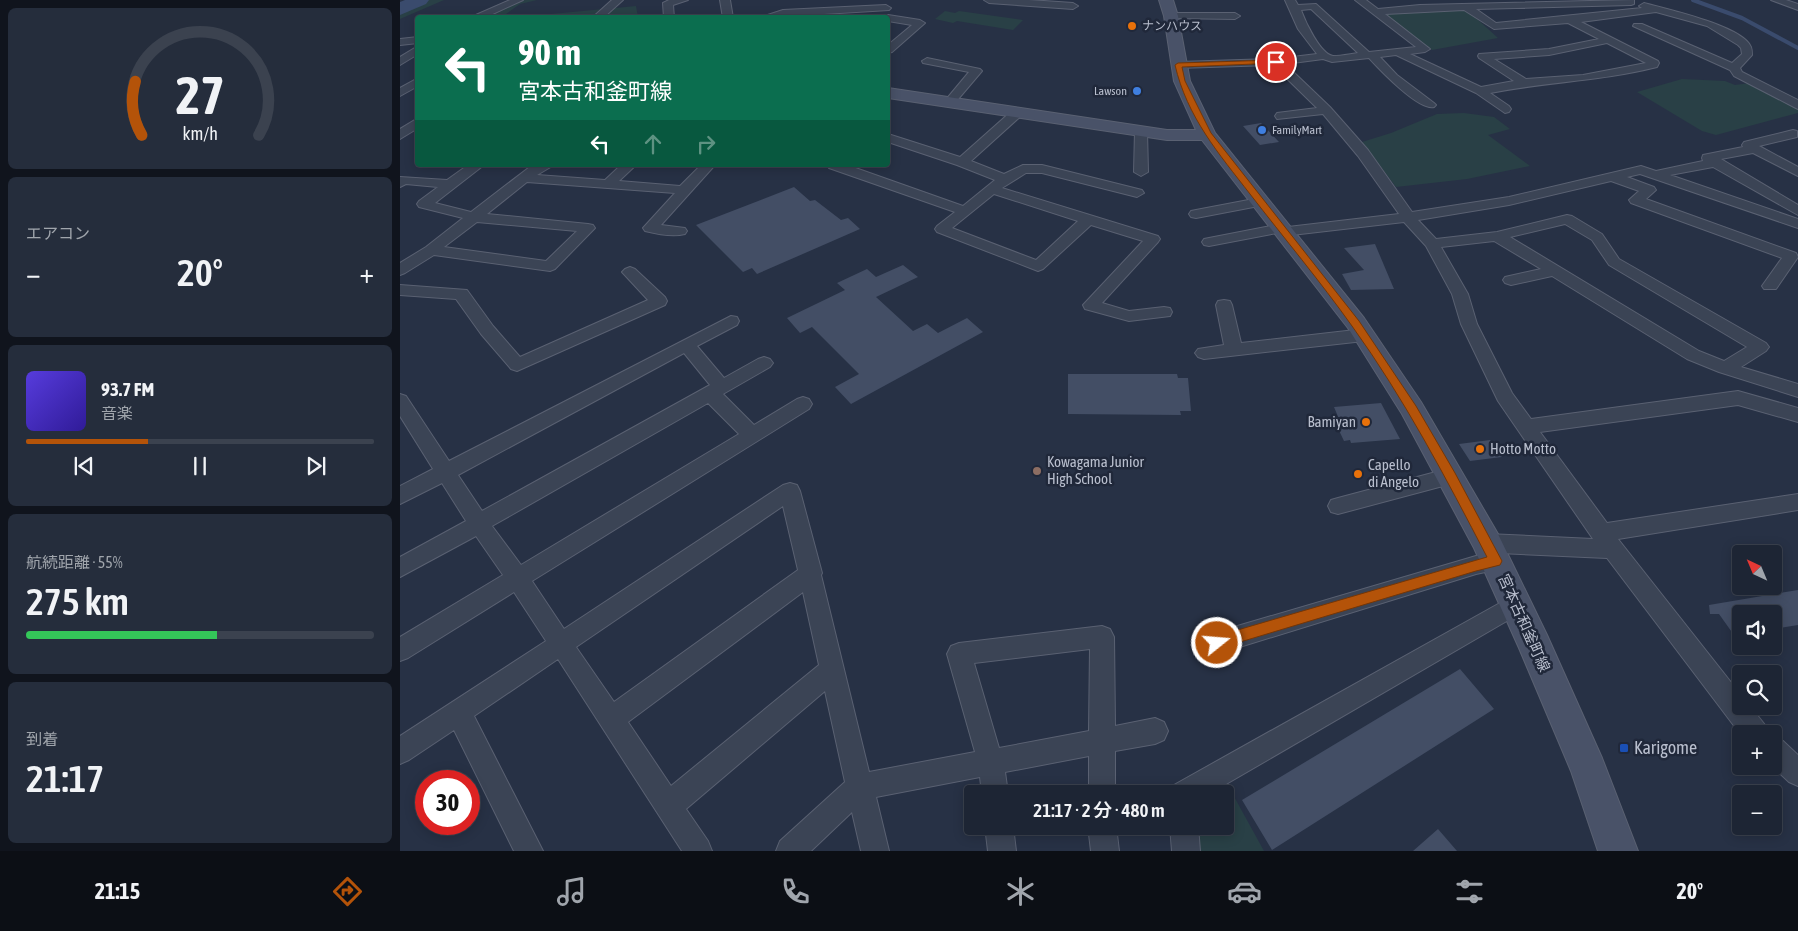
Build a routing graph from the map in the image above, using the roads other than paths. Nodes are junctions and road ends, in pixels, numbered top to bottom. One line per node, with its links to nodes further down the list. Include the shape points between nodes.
1 (518, 0): 24 (street)
2 (618, 0): 25 (street)
3 (683, 0): 26 (street, via 668,3)
4 (725, 0): 27 (street)
5 (779, 0): 28 (street)
6 (898, 0): 29 (street)
7 (989, 0): 12 (street)
8 (1166, 0): 31 (street, 宮本古和釜町線)
9 (1360, 0): 23 (street)
10 (1418, 0): 21 (street)
11 (1776, 0): 20 (street)
12 (1007, 1): 19 (street)
13 (1628, 1): 15 (street); 22 (street)
14 (1531, 2): 15 (street); 17 (street, via 1480,7)
15 (1557, 2)
16 (1292, 4): 43 (street, via 1314,6); 44 (street, via 1303,29)
17 (1468, 4): 21 (street); 33 (street, via 1494,26)
18 (836, 5): 28 (street); 29 (street)
19 (1073, 6)
20 (1798, 7)
21 (1430, 8): 23 (street)
22 (1654, 10): 33 (street); 34 (street)
23 (1377, 12): 42 (street, via 1425,49)
24 (481, 15)
25 (600, 15)
26 (669, 15)
27 (728, 15)
28 (782, 15)
29 (886, 15)
30 (890, 16): 40 (street, via 920,23)
31 (1170, 16): 32 (street); 48 (street, 宮本古和釜町線)
32 (1235, 16)
33 (1570, 20): 38 (street)
34 (1711, 24): 36 (street); 49 (street, via 1746,47 1747,55)
35 (1638, 26): 36 (street)
36 (1660, 36): 49 (street)
37 (415, 40): 39 (street)
38 (1608, 40): 53 (street, via 1549,52 1483,56); 53 (street, via 1653,65 1583,78)
39 (400, 42)
40 (890, 48)
41 (415, 51): 46 (street)
42 (1397, 52): 43 (street); 54 (street)
43 (1369, 55): 44 (street, via 1332,59); 58 (street)
44 (1324, 56): 47 (street)
45 (927, 61): 57 (street, via 976,71)
46 (400, 62)
47 (1276, 62): 48 (street); 61 (street)
48 (1178, 65): 68 (street, 宮本古和釜町線, via 1182,81)
49 (1734, 68): 59 (street, via 1738,74)
50 (400, 77): 51 (street)
51 (415, 77)
52 (415, 83): 55 (street)
53 (1524, 83): 54 (street)
54 (1480, 91): 60 (street)
55 (400, 93)
56 (890, 93): 57 (street)
57 (950, 102): 62 (street)
58 (1430, 105)
59 (1798, 106)
60 (1505, 109)
61 (1326, 110): 63 (street); 96 (street, via 1363,153)
62 (1018, 112): 65 (street); 71 (street)
63 (1281, 116)
64 (415, 124): 67 (street)
65 (1142, 131): 68 (street, via 1178,136); 78 (street)
66 (1796, 133): 70 (street, via 1748,145)
67 (400, 134)
68 (1207, 134): 91 (street, 宮本古和釜町線)
69 (891, 142): 71 (street)
70 (1755, 149): 72 (street, via 1708,158); 79 (street)
71 (962, 162): 83 (street)
72 (1716, 162): 80 (street); 93 (street)
73 (474, 167): 85 (street)
74 (542, 167): 82 (street)
75 (627, 167): 86 (street)
76 (706, 167): 87 (street)
77 (856, 168): 92 (street)
78 (1141, 172)
79 (1798, 172)
80 (1657, 174): 81 (street, via 1641,170); 98 (street)
81 (1613, 177): 96 (street, via 1509,201); 109 (street, via 1649,190 1636,200 1791,256)
82 (525, 178): 86 (street); 95 (street)
83 (1005, 178): 88 (street); 89 (street, via 1023,169 1037,168)
84 (400, 183): 85 (street, via 403,180)
85 (450, 184): 95 (street, via 424,204)
86 (608, 184): 87 (street)
87 (683, 190): 100 (street, via 650,228)
88 (992, 190): 92 (street); 97 (street)
89 (1137, 193)
90 (1194, 199): 94 (street)
91 (1259, 202): 94 (street); 99 (street, 宮本古和釜町線)
92 (965, 211): 97 (street, via 942,229 1038,266)
93 (1798, 211)
94 (1199, 213)
95 (474, 217): 104 (street); 104 (street, via 588,228 550,266)
96 (1408, 217): 99 (street); 103 (street)
97 (1088, 220): 113 (street, via 1153,239 1091,305 1129,316)
98 (1798, 224)
99 (1282, 230): 102 (street); 116 (street, 宮本古和釜町線)
100 (680, 231)
101 (1497, 236): 103 (street); 106 (street); 121 (street, via 1567,219 1597,237 1614,262 1760,348)
102 (1209, 242)
103 (1432, 244): 127 (street, via 1460,294 1469,324 1504,396)
104 (431, 250): 105 (street)
105 (400, 270)
106 (1554, 271): 108 (street); 111 (street)
107 (630, 272): 110 (street, via 658,301 517,365 461,294)
108 (1511, 280)
109 (1770, 286)
110 (400, 290)
111 (1609, 304): 114 (street); 121 (street, via 1693,355)
112 (1224, 305): 118 (street)
113 (1164, 312)
114 (1591, 313)
115 (731, 321): 117 (street)
116 (1364, 335): 118 (street); 130 (street, 宮本古和釜町線)
117 (686, 345): 122 (street); 129 (street)
118 (1234, 350): 119 (street)
119 (1204, 353)
120 (764, 363): 122 (street)
121 (1725, 368): 123 (street)
122 (716, 390): 128 (street); 134 (street)
123 (1798, 390)
124 (400, 401): 129 (street)
125 (803, 404): 128 (street)
126 (1798, 415): 127 (street, via 1738,398)
127 (1526, 426): 135 (street)
128 (752, 435): 139 (street)
129 (447, 472): 131 (street); 134 (street)
130 (1451, 476): 133 (street); 136 (street, 宮本古和釜町線)
131 (400, 496)
132 (1798, 502): 135 (street)
133 (1338, 506)
134 (479, 524): 137 (street); 139 (street)
135 (1607, 541): 136 (street); 147 (street)
136 (1491, 552): 140 (street, 宮本古和釜町線); 142 (street, via 1476,565)
137 (400, 568)
138 (810, 573): 141 (street, via 790,491); 144 (street); 146 (street)
139 (518, 579): 141 (street); 143 (street)
140 (1516, 604): 156 (street); 169 (street, 宮本古和釜町線, via 1589,772)
141 (561, 643): 145 (street); 146 (street)
142 (1217, 643)
143 (400, 650)
144 (831, 670): 157 (street); 158 (street)
145 (458, 712): 150 (street); 162 (street)
146 (610, 720): 158 (street)
147 (1749, 725)
148 (1155, 731): 149 (street)
149 (1102, 742): 152 (street); 152 (street, via 1102,637 959,654); 155 (street)
150 (400, 751)
151 (1782, 758): 153 (street)
152 (991, 763): 154 (street); 157 (street)
153 (1798, 773)
154 (994, 785)
155 (1102, 785)
156 (1200, 785)
157 (860, 787): 164 (street); 165 (street)
158 (668, 806): 163 (street)
159 (1000, 835): 166 (street)
160 (1103, 835): 167 (street)
161 (1185, 835): 168 (street)
162 (529, 851)
163 (698, 851)
164 (790, 851)
165 (874, 851)
166 (1002, 851)
167 (1104, 851)
168 (1186, 851)
169 (1618, 851)

